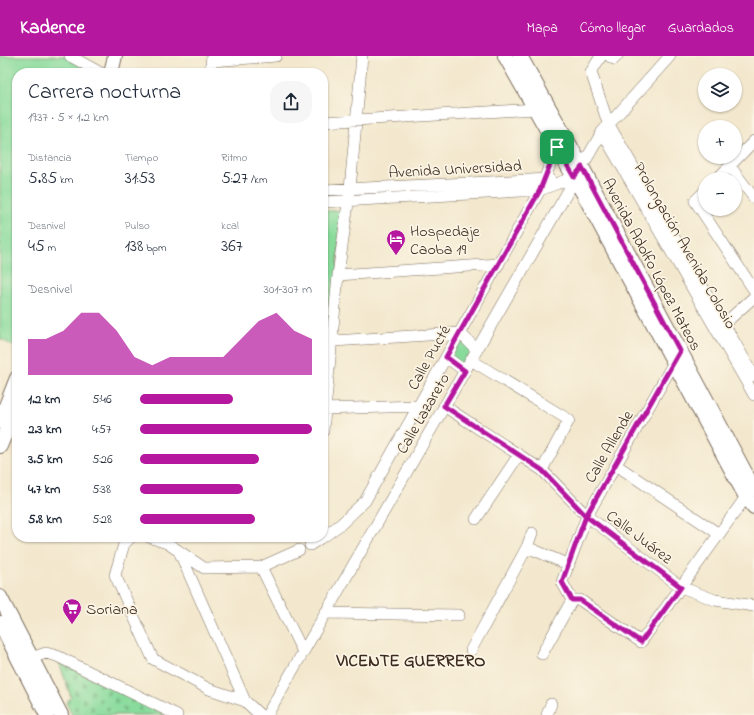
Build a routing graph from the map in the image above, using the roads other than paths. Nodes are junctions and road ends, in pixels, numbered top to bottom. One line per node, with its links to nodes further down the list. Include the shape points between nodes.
1 (70, 56): 13 (street)
2 (105, 56): 14 (main road)
3 (114, 56): 15 (main road)
4 (276, 56): 12 (street)
5 (362, 56): 18 (street)
6 (505, 56): 17 (main road, Avenida Adolfo López Mateos)
7 (520, 56): 24 (main road, Avenida Adolfo López Mateos)
8 (601, 56): 20 (street, via 591,72)
9 (609, 56): 10 (street, via 614,59)
10 (617, 56)
11 (670, 56): 20 (street, Calle Lazareto)
12 (212, 58): 16 (street)
13 (92, 68)
14 (102, 68)
15 (112, 68)
16 (211, 68)
17 (535, 109): 18 (street); 22 (main road, Avenida Adolfo López Mateos)
18 (356, 120): 19 (street); 27 (street)
19 (328, 122)
20 (605, 128): 24 (street, Calle Lazareto); 37 (street); 48 (street, Prolongación Avenida Colosio)
21 (754, 141): 23 (street)
22 (557, 147): 24 (main road, Avenida Adolfo López Mateos); 26 (street, Calle Pucté)
23 (730, 166): 25 (street); 29 (street)
24 (578, 172): 26 (street, Avenida Universidad); 40 (street, Calle Lazareto); 42 (main road, Avenida Adolfo López Mateos)
25 (724, 172)
26 (542, 185): 27 (street, Avenida Universidad); 30 (street, Avenida Universidad); 33 (street, Calle Pucté)
27 (350, 189): 28 (street, Avenida Universidad); 30 (street)
28 (328, 190)
29 (754, 198)
30 (347, 201): 31 (street, Avenida Universidad); 34 (street)
31 (328, 202)
32 (705, 216): 35 (street)
33 (499, 264): 34 (street); 38 (street, Calle Pucté)
34 (338, 275): 39 (street)
35 (754, 290)
36 (754, 297): 37 (street)
37 (724, 324): 45 (street)
38 (460, 333): 39 (street); 40 (street); 41 (street, Calle Pucté)
39 (333, 341): 46 (street)
40 (477, 350): 43 (street, Calle Lazareto)
41 (446, 357): 44 (street); 49 (street, Calle Pucté)
42 (677, 358): 56 (street, Calle Allende); 58 (main road, Avenida Adolfo López Mateos)
43 (471, 360): 44 (street, Calle Lazareto); 57 (street, via 569,420)
44 (465, 371): 50 (street, Calle Lazareto)
45 (754, 376)
46 (328, 379)
47 (12, 391): 53 (main road)
48 (754, 395)
49 (419, 406): 51 (street); 61 (street, Calle Pucté, via 365,501)
50 (444, 406): 55 (street, Calle Juárez); 75 (street, Calle Lazareto)
51 (328, 409)
52 (12, 416): 54 (main road)
53 (0, 421)
54 (0, 446)
55 (518, 456): 57 (street, Calle Juárez); 60 (street)
56 (616, 464): 59 (street, Calle Allende); 63 (street)
57 (542, 470): 59 (street, Calle Juárez)
58 (752, 496): 63 (street)
59 (586, 516): 69 (street, Calle Allende); 71 (street, Calle Juárez)
60 (476, 519)
61 (328, 533)
62 (532, 533): 66 (street)
63 (719, 534): 71 (street)
64 (126, 542): 83 (street, via 115,575 153,659 209,689)
65 (164, 542): 68 (street)
66 (526, 547): 69 (street); 79 (street)
67 (299, 550): 70 (street)
68 (179, 551): 70 (street, via 204,568); 83 (street)
69 (568, 565): 73 (street, Calle Allende, via 562,582)
70 (261, 567): 80 (street)
71 (681, 587): 73 (street, via 641,642 580,600); 74 (street, Calle Juárez, via 716,600)
72 (0, 597): 78 (main road)
73 (572, 600): 81 (street)
74 (754, 606)
75 (325, 613): 76 (street); 80 (street, Calle Lazareto)
76 (459, 615)
77 (1, 626): 78 (main road); 85 (main road)
78 (19, 635): 82 (main road)
79 (471, 650)
80 (303, 652): 89 (street, Calle Lazareto)
81 (542, 654)
82 (31, 658): 86 (main road); 87 (street, via 46,653 57,656)
83 (245, 702): 88 (street)
84 (551, 704): 90 (street)
85 (47, 715)
86 (61, 715)
87 (177, 715)
88 (260, 715)
89 (267, 715)
90 (547, 715)

